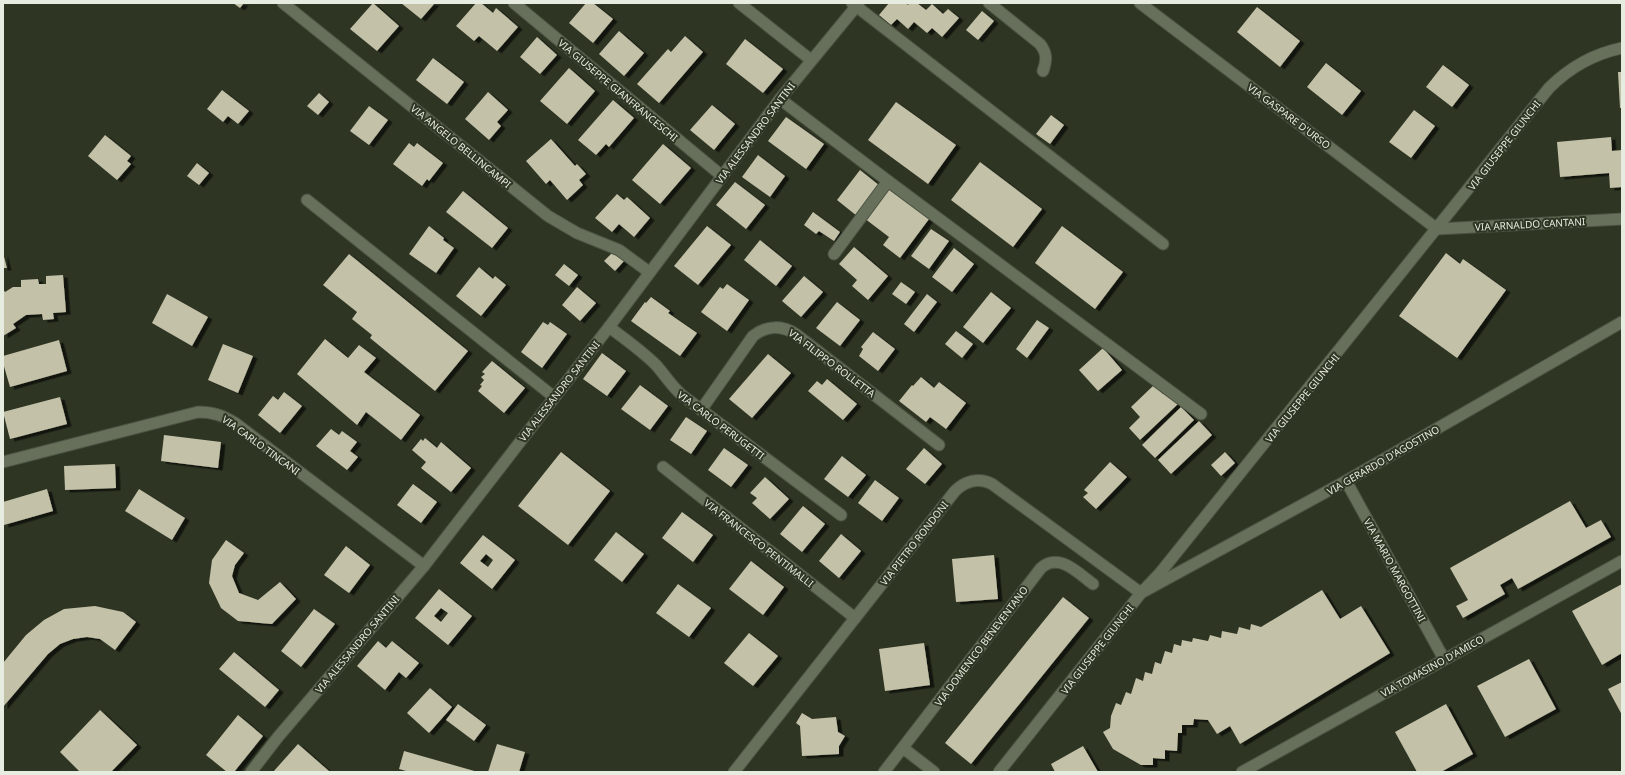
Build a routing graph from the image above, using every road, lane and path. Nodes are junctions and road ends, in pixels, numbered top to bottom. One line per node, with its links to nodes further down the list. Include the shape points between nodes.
1 (283, 3): 18 (street, VIA ANGELO BELLINCAMPI, via 548,216 577,233 619,250)
2 (514, 3): 11 (street, VIA GIUSEPPE GIANFRANCESCHI)
3 (739, 3): 8 (street)
4 (989, 3): 9 (street, via 1040,44 1046,57)
5 (1140, 3): 15 (street, VIA GASPARE D'URSO)
6 (856, 4): 8 (street, VIA ALESSANDRO SANTINI); 16 (street)
7 (1622, 48): 15 (street, VIA GIUSEPPE GIUNCHI, via 1584,60 1553,84)
8 (811, 60): 10 (street, VIA ALESSANDRO SANTINI)
9 (1043, 71)
10 (780, 99): 11 (street, VIA ALESSANDRO SANTINI); 12 (street)
11 (722, 176): 18 (street, VIA ALESSANDRO SANTINI)
12 (888, 181): 17 (street); 23 (street)
13 (307, 200): 21 (street)
14 (1622, 218): 15 (street, VIA ARNALDO CANTANI)
15 (1437, 229): 32 (street, VIA GIUSEPPE GIUNCHI, via 1160,573)
16 (1163, 244)
17 (834, 254)
18 (649, 272): 20 (street, VIA ALESSANDRO SANTINI)
19 (1622, 322): 27 (street, VIA GERARDO D'AGOSTINO)
20 (609, 327): 21 (street, VIA ALESSANDRO SANTINI); 22 (street, VIA CARLO PERUGETTI, via 650,360 677,392)
21 (554, 397): 30 (street, VIA ALESSANDRO SANTINI)
22 (701, 410): 24 (street, VIA FILIPPO ROLLETTA, via 753,336 765,329 782,328 797,334); 28 (street, VIA CARLO PERUGETTI)
23 (1201, 414)
24 (939, 445)
25 (3, 462): 30 (street, VIA CARLO TINCANI, via 198,412 212,412 235,423)
26 (663, 467): 33 (street, VIA FRANCESCO PENTIMALLI)
27 (1346, 482): 32 (street, VIA GERARDO D'AGOSTINO); 34 (street, VIA MARIO MARGOTTINI)
28 (840, 515)
29 (1622, 561): 34 (street, VIA TOMASINO D'AMICO)
30 (424, 566): 37 (street, VIA ALESSANDRO SANTINI)
31 (1093, 584): 35 (street, VIA DOMENICO BENEVENTANO, via 1061,562 1051,562 1043,566)
32 (1141, 593): 33 (street, VIA PIETRO RONDONI, via 995,486 979,480 969,482 955,491); 40 (street, VIA GIUSEPPE GIUNCHI)
33 (855, 618): 38 (street, VIA PIETRO RONDONI)
34 (1444, 659): 41 (street, VIA TOMASINO D'AMICO)
35 (903, 748): 36 (street, VIA DOMENICO BENEVENTANO); 39 (street)
36 (887, 771)
37 (251, 772)
38 (734, 772)
39 (934, 772)
40 (1000, 772)
41 (1242, 772)

